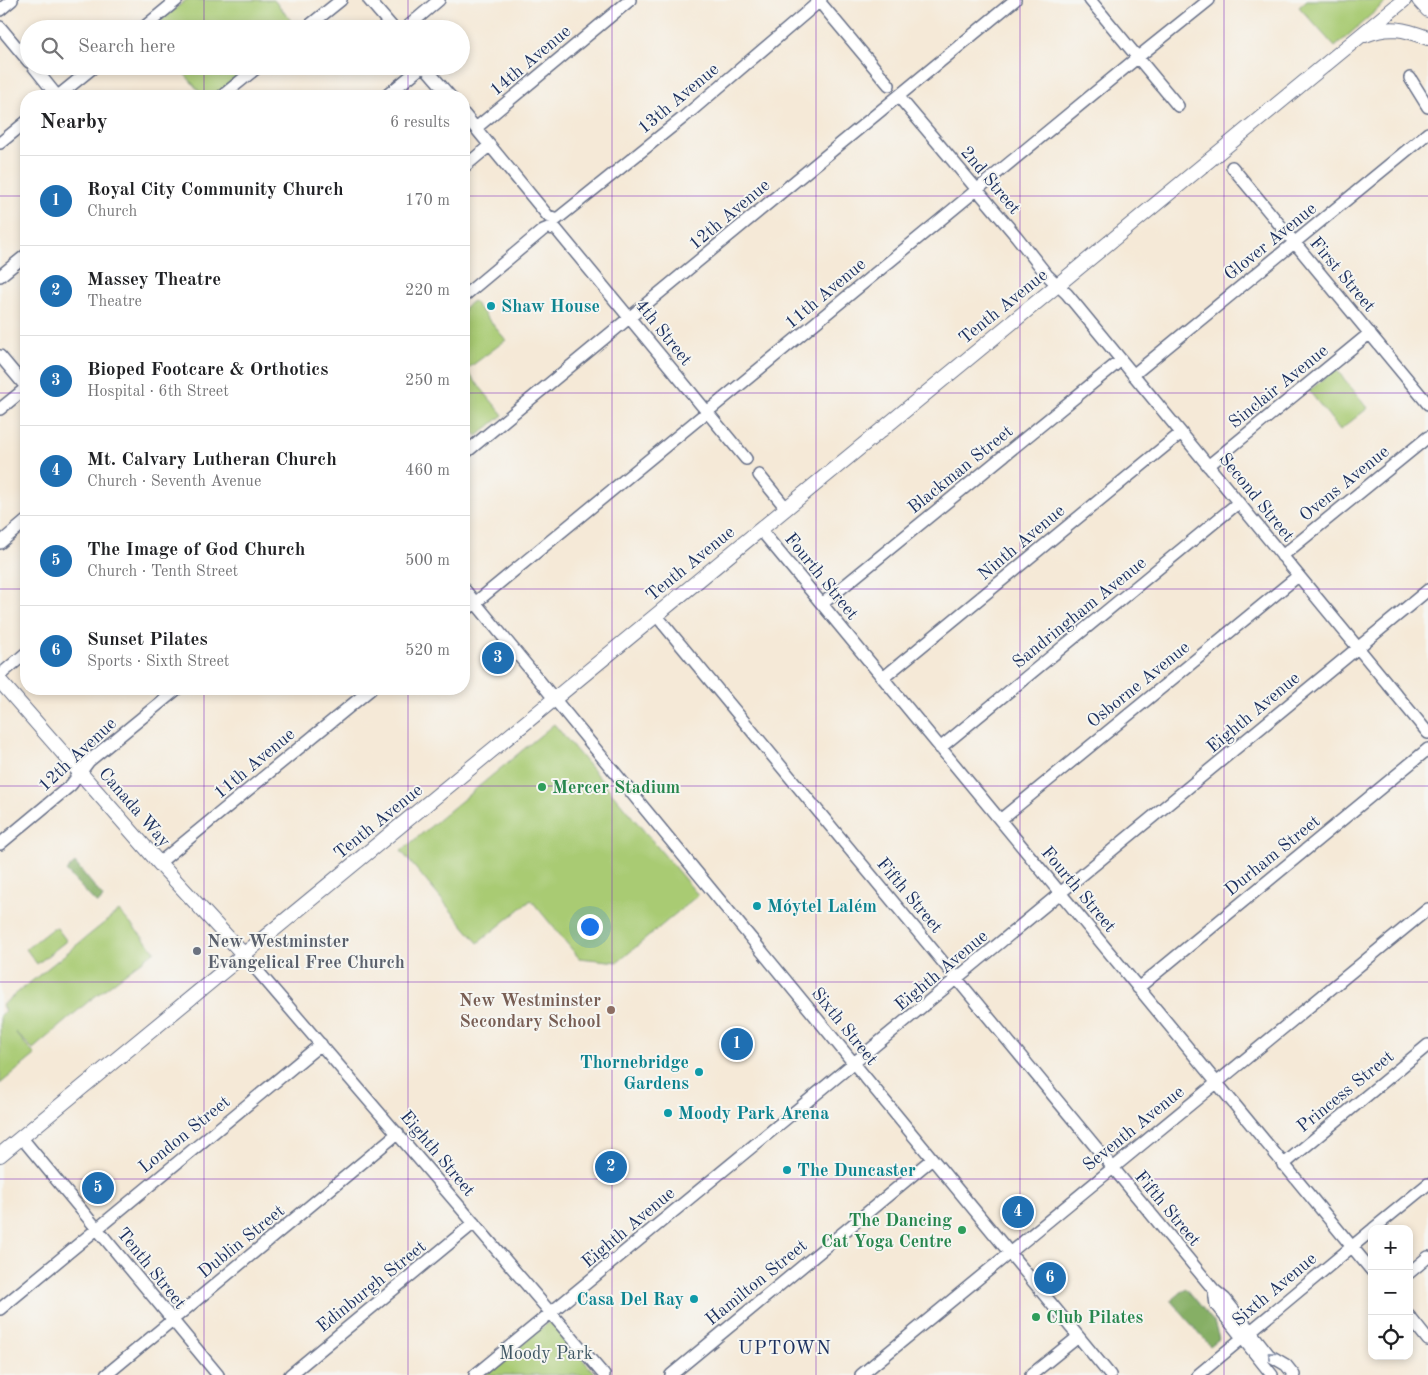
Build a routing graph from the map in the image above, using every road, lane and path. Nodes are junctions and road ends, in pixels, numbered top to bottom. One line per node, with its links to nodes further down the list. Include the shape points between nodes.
1 (12, 0): 13 (street)
2 (177, 0): 15 (street)
3 (341, 0): 16 (street)
4 (369, 0): 17 (street)
5 (439, 0): 18 (street)
6 (630, 0): 41 (street, 14th Avenue)
7 (820, 0): 30 (street); 48 (street, 13th Avenue)
8 (1015, 0): 36 (street, 12th Avenue)
9 (1090, 0): 23 (street)
10 (1209, 0): 23 (street, 11th Avenue)
11 (1404, 0): 20 (main road, Tenth Avenue)
12 (1419, 0): 14 (main road)
13 (0, 10)
14 (1428, 10)
15 (153, 20)
16 (316, 20)
17 (386, 20)
18 (416, 20)
19 (0, 27): 22 (street)
20 (1358, 38): 21 (main road, via 1383,29 1408,30); 52 (main road, Tenth Avenue)
21 (1428, 38)
22 (20, 51)
23 (1138, 58): 37 (street); 47 (street, 11th Avenue)
24 (40, 75): 31 (street)
25 (85, 75): 32 (street)
26 (248, 75): 33 (street)
27 (413, 75): 34 (street)
28 (432, 75): 35 (street)
29 (1410, 78): 38 (street)
30 (889, 84)
31 (53, 90)
32 (66, 90)
33 (229, 90)
34 (394, 90)
35 (445, 90)
36 (899, 96): 47 (street, 2nd Street); 54 (street, 12th Avenue)
37 (1178, 106)
38 (1428, 107)
39 (470, 121): 41 (street, 4th Street)
40 (20, 127): 43 (street)
41 (476, 128): 44 (street, 4th Street)
42 (1428, 133): 49 (street, Glover Avenue)
43 (0, 143)
44 (489, 146): 45 (street); 48 (street, 4th Street)
45 (470, 162)
46 (1232, 167): 49 (street, First Street)
47 (977, 190): 52 (street, 2nd Street); 63 (street, 11th Avenue)
48 (554, 224): 53 (street, 13th Avenue); 54 (street, 4th Street)
49 (1294, 243): 55 (street, First Street); 58 (street, Glover Avenue)
50 (20, 260): 51 (street)
51 (0, 276)
52 (1058, 285): 57 (street, Second Street); 71 (main road, Tenth Avenue)
53 (470, 291)
54 (630, 318): 63 (street, 4th Street); 66 (street, 12th Avenue)
55 (1370, 333): 61 (street, First Street); 68 (street, Sinclair Avenue)
56 (0, 356): 59 (street)
57 (1120, 360): 58 (street, Second Street); 80 (street, Blackman Street)
58 (1133, 375): 64 (street, Second Street)
59 (20, 381)
60 (20, 393): 62 (street)
61 (1428, 404)
62 (0, 409)
63 (707, 413): 67 (street, 4th Street); 79 (street, 11th Avenue)
64 (1181, 433): 68 (street, Second Street); 86 (street, Ninth Avenue)
65 (1428, 437): 75 (street, Ovens Avenue)
66 (470, 449)
67 (746, 459)
68 (1208, 466): 70 (street, Second Street)
69 (759, 474): 71 (street)
70 (1238, 502): 75 (street, Second Street); 92 (street, Sandringham Avenue)
71 (786, 508): 73 (main road, Tenth Avenue)
72 (20, 526): 74 (street)
73 (760, 529): 80 (street, Fourth Street); 82 (main road, Tenth Avenue)
74 (0, 543)
75 (1282, 556): 76 (street, Second Street)
76 (1298, 576): 83 (street, Second Street); 95 (street, Osborne Avenue)
77 (1428, 590): 83 (street, Eighth Avenue)
78 (470, 597): 79 (street, Sixth Street)
79 (475, 603): 81 (street, 11th Avenue); 90 (street, Sixth Street)
80 (822, 604): 86 (street, Fourth Street)
81 (470, 607)
82 (656, 615): 90 (main road, Tenth Avenue); 101 (street, Fifth Street)
83 (1358, 648): 91 (street, Second Street); 98 (street, Eighth Avenue)
84 (20, 658): 85 (street)
85 (0, 675)
86 (883, 678): 92 (street, Fourth Street)
87 (0, 681): 94 (main road, Canada Way)
88 (170, 695): 94 (street, 12th Avenue, via 89,761)
89 (364, 695): 97 (street, 11th Avenue)
90 (554, 700): 100 (main road, Tenth Avenue); 105 (street, Sixth Street)
91 (1428, 732)
92 (940, 748): 95 (street, Fourth Street)
93 (1428, 749): 102 (street, Durham Street)
94 (80, 773): 96 (street, 12th Avenue, via 71,785); 97 (main road, Canada Way)
95 (1000, 820): 98 (street, Fourth Street)
96 (1, 841)
97 (159, 863): 100 (main road, Canada Way)
98 (1060, 894): 101 (street, Eighth Avenue); 102 (street, Fourth Street)
99 (1428, 909): 106 (street, Seventh Avenue)
100 (244, 955): 103 (street, Eighth Street); 108 (main road, Tenth Avenue)
101 (956, 978): 105 (street, Eighth Avenue); 112 (street, Fifth Street)
102 (1138, 988): 106 (street, Fourth Street)
103 (321, 1044): 107 (street, Eighth Street); 116 (street, London Street)
104 (1428, 1045): 111 (street, Princess Street)
105 (853, 1063): 110 (street, Sixth Street); 124 (street, Eighth Avenue)
106 (1216, 1083): 111 (street, Fourth Street); 112 (street, Seventh Avenue)
107 (398, 1133): 114 (street, Eighth Street); 125 (street, Dublin Street)
108 (21, 1138): 109 (main road, Tenth Avenue); 116 (street, Tenth Street)
109 (0, 1155)
110 (932, 1159): 119 (street, Sixth Street); 135 (street, Hamilton Street)
111 (1283, 1165): 118 (street, Fourth Street)
112 (1112, 1168): 119 (street, Seventh Avenue); 128 (street, Fifth Street, via 1214,1290 1216,1306)
113 (1428, 1184): 115 (street, Sixth Avenue)
114 (474, 1223): 124 (street, Eighth Street); 132 (street, Edinburgh Street)
115 (1378, 1225)
116 (96, 1228): 123 (street, London Street); 125 (street, Tenth Street)
117 (1368, 1233): 118 (street, Sixth Avenue)
118 (1351, 1247): 121 (street, Fourth Street); 128 (street, Sixth Avenue)
119 (1009, 1253): 129 (street, Sixth Street); 136 (street, Seventh Avenue)
120 (1428, 1257): 122 (street)
121 (1371, 1270)
122 (1413, 1270)
123 (0, 1309)
124 (552, 1312): 133 (street, Eighth Avenue); 134 (street, Eighth Street, via 557,1322)
125 (172, 1320): 130 (street, Dublin Street); 131 (street, Tenth Street)
126 (1413, 1320): 127 (street)
127 (1426, 1334)
128 (1246, 1335): 139 (street, Sixth Avenue); 140 (street, Fifth Street); 141 (street, Fifth Street, one-way to 128, via 1286,1365)
129 (1078, 1337): 137 (street); 138 (street, Sixth Street)
130 (106, 1375)
131 (218, 1375)
132 (290, 1375)
133 (475, 1375)
134 (604, 1375)
135 (670, 1375)
136 (861, 1375)
137 (1031, 1375)
138 (1110, 1375)
139 (1198, 1375)
140 (1272, 1375)
141 (1294, 1375)

